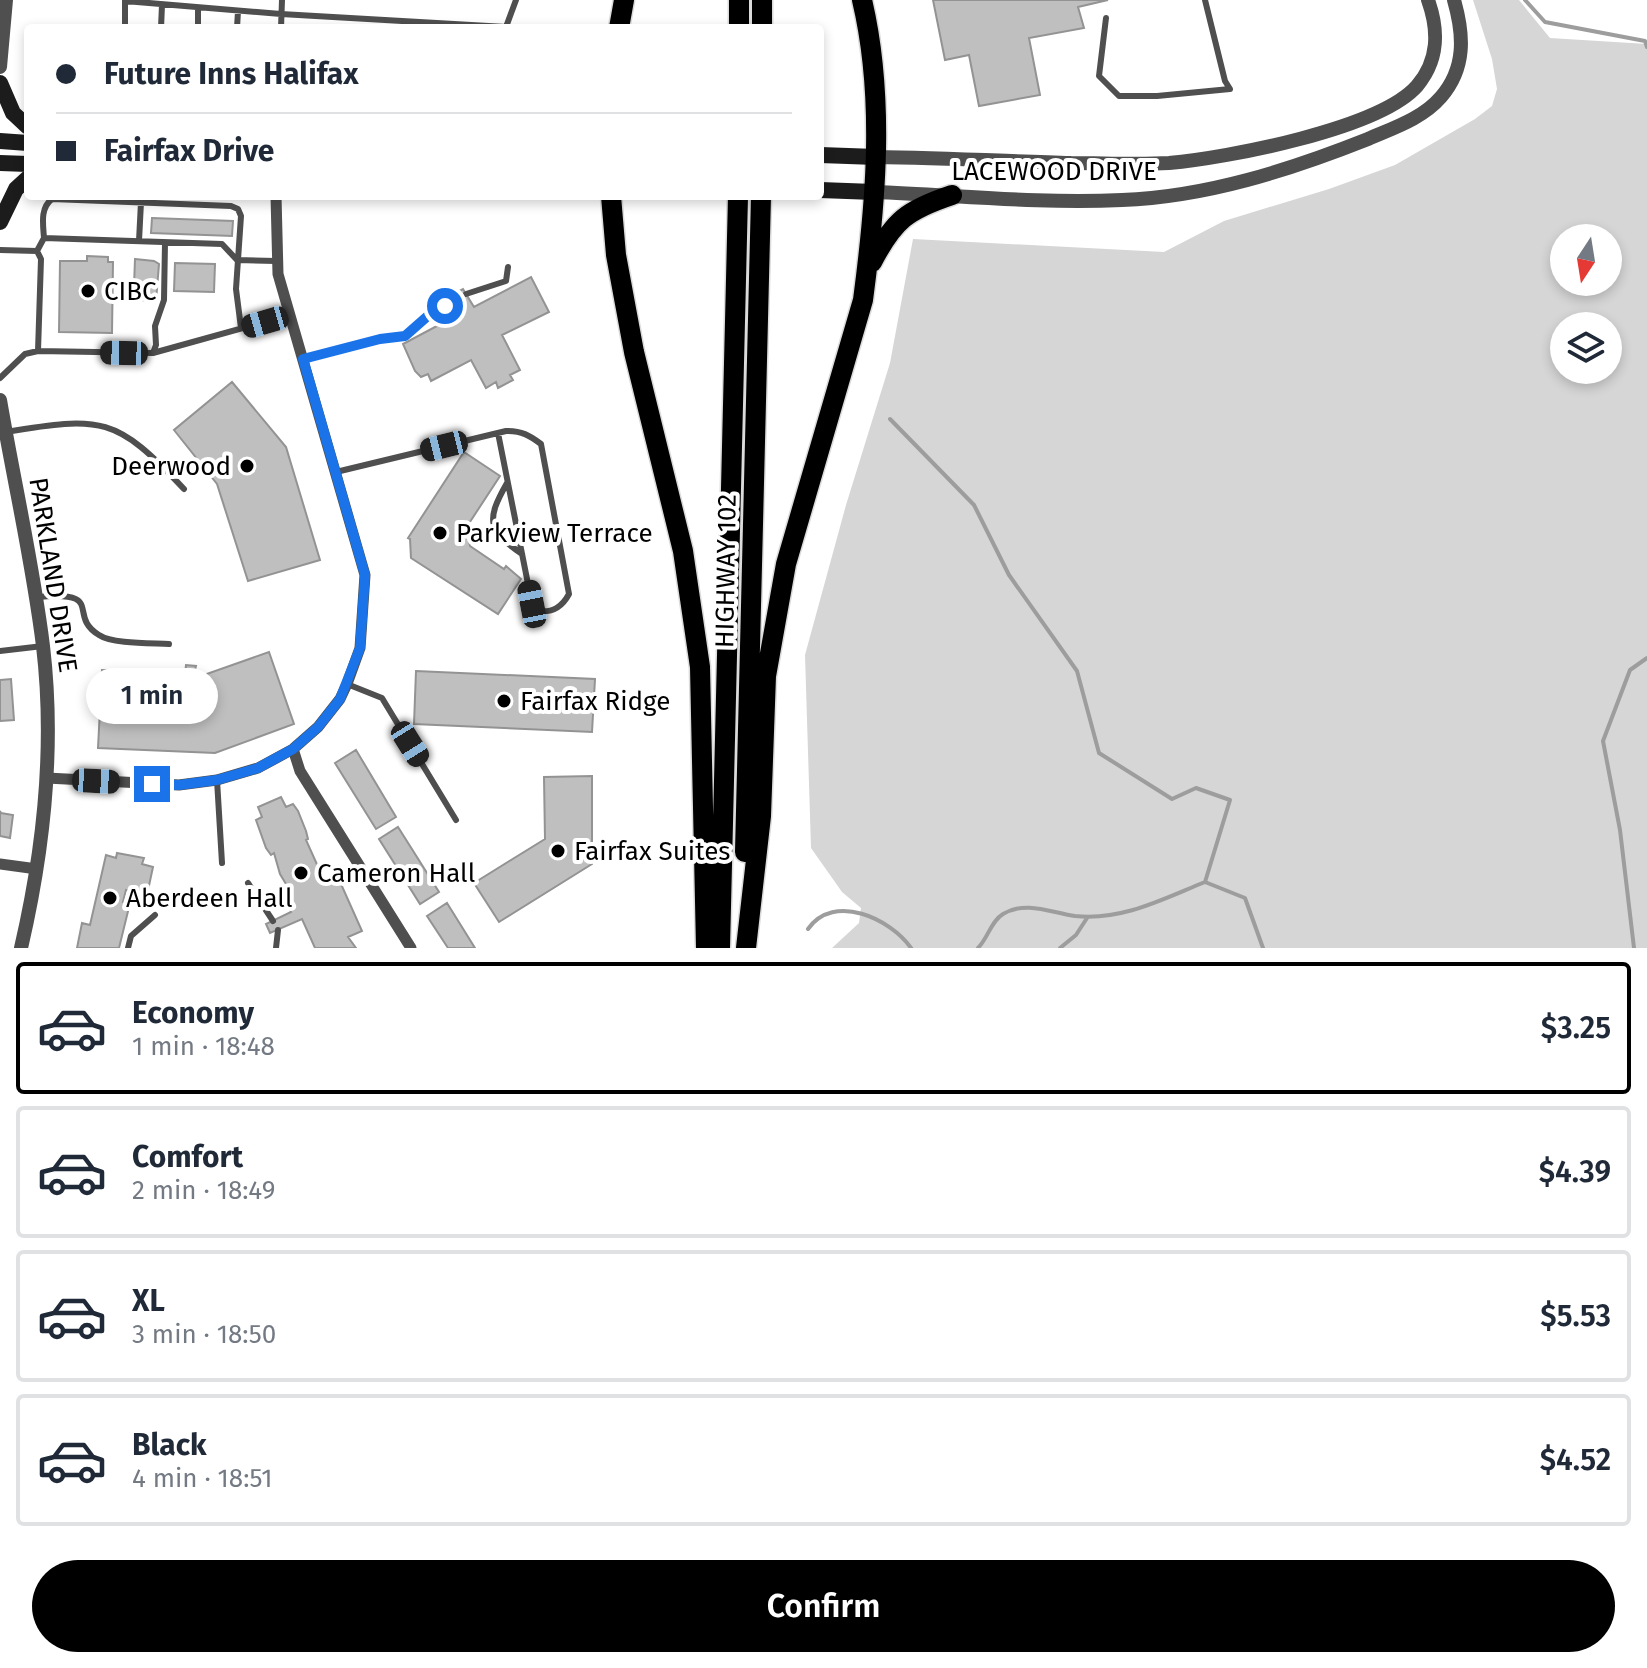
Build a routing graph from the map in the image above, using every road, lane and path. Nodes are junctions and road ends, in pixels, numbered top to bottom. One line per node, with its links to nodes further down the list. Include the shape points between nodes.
1 (6, 0): 28 (street)
2 (123, 0): 12 (lane); 18 (lane)
3 (282, 0): 15 (lane)
4 (516, 0): 24 (lane)
5 (624, 0): 25 (highway)
6 (739, 0): 26 (highway)
7 (762, 0): 27 (highway)
8 (862, 0): 34 (highway)
9 (1205, 0): 17 (lane, via 1230,89 1119,96 1099,76)
10 (1428, 0): 34 (street, LACEWOOD DRIVE, via 1436,26 1435,50 1425,74 1404,97 1351,121 1265,148 1167,163)
11 (1454, 0): 40 (street, LACEWOOD DRIVE, via 1462,39 1460,61 1440,97 1397,127 1334,153 1168,196 1122,200)
12 (162, 5): 13 (lane); 19 (lane)
13 (202, 5): 14 (lane)
14 (238, 11): 15 (lane); 20 (lane)
15 (281, 14): 16 (lane); 21 (lane)
16 (325, 17): 22 (lane); 23 (lane)
17 (1106, 18)
18 (125, 24)
19 (161, 24)
20 (237, 24)
21 (281, 24)
22 (324, 24)
23 (396, 24)
24 (508, 24)
25 (620, 24)
26 (739, 24)
27 (762, 24)
28 (0, 67)
29 (0, 83): 30 (main road, via 13,113)
30 (24, 123)
31 (0, 141): 32 (main road)
32 (24, 143)
33 (824, 155): 34 (main road, LACEWOOD DRIVE)
34 (876, 157): 39 (highway)
35 (0, 163): 36 (main road)
36 (24, 164)
37 (24, 182): 48 (main road)
38 (824, 190): 39 (main road, LACEWOOD DRIVE)
39 (874, 192): 40 (street, LACEWOOD DRIVE); 57 (highway)
40 (952, 195): 57 (highway, via 904,217 886,235)
41 (50, 200): 49 (lane, via 43,212)
42 (82, 200): 47 (lane)
43 (276, 200): 55 (street)
44 (611, 200): 93 (highway, via 634,352 683,551 700,667)
45 (738, 200): 94 (highway, HIGHWAY 102)
46 (761, 200): 95 (highway, HIGHWAY 102)
47 (141, 202): 50 (lane); 54 (lane, via 238,209)
48 (0, 222)
49 (44, 238): 50 (lane); 53 (lane)
50 (139, 241): 51 (lane)
51 (165, 243): 54 (lane, via 222,244); 63 (lane, via 164,300)
52 (0, 250): 53 (lane)
53 (37, 251): 62 (lane)
54 (237, 260): 55 (lane); 61 (lane)
55 (276, 261): 60 (street)
56 (508, 267): 58 (lane, via 506,281)
57 (867, 273): 95 (highway, via 786,564 766,676 761,816)
58 (466, 294)
59 (445, 306): 64 (lane, via 405,336)
60 (290, 315): 61 (lane); 64 (street)
61 (241, 328): 63 (lane)
62 (38, 351): 63 (lane); 65 (lane, via 25,354)
63 (153, 353)
64 (303, 359): 69 (street)
65 (0, 378)
66 (0, 400): 68 (street, PARKLAND DRIVE)
67 (498, 433): 69 (lane); 70 (lane); 72 (lane, via 521,431 541,444 569,594 563,605 546,612 532,604)
68 (4, 442): 71 (lane, via 73,422 93,423 115,430 151,454); 73 (street, PARKLAND DRIVE)
69 (335, 472): 77 (street, via 365,575 360,648)
70 (508, 482): 72 (lane); 72 (lane, via 492,514 494,526 497,536)
71 (184, 489)
72 (522, 554)
73 (35, 597): 74 (lane, via 75,597 90,628 104,638); 75 (street, PARKLAND DRIVE)
74 (169, 644)
75 (43, 646): 76 (lane); 79 (street, PARKLAND DRIVE)
76 (0, 651)
77 (347, 684): 78 (street, via 325,718); 81 (lane, via 382,698)
78 (293, 749): 80 (street, via 258,768); 92 (street, via 300,771)
79 (47, 778): 80 (street, via 179,785); 84 (street, PARKLAND DRIVE)
80 (217, 780): 82 (lane)
81 (456, 820)
82 (222, 863)
83 (0, 864): 84 (street)
84 (37, 869): 89 (street, PARKLAND DRIVE)
85 (248, 883): 87 (lane)
86 (155, 915): 90 (lane, via 131,936)
87 (273, 921)
88 (278, 930): 91 (lane)
89 (21, 948)
90 (128, 948)
91 (276, 948)
92 (411, 948)
93 (706, 948)
94 (720, 948)
95 (745, 948)

